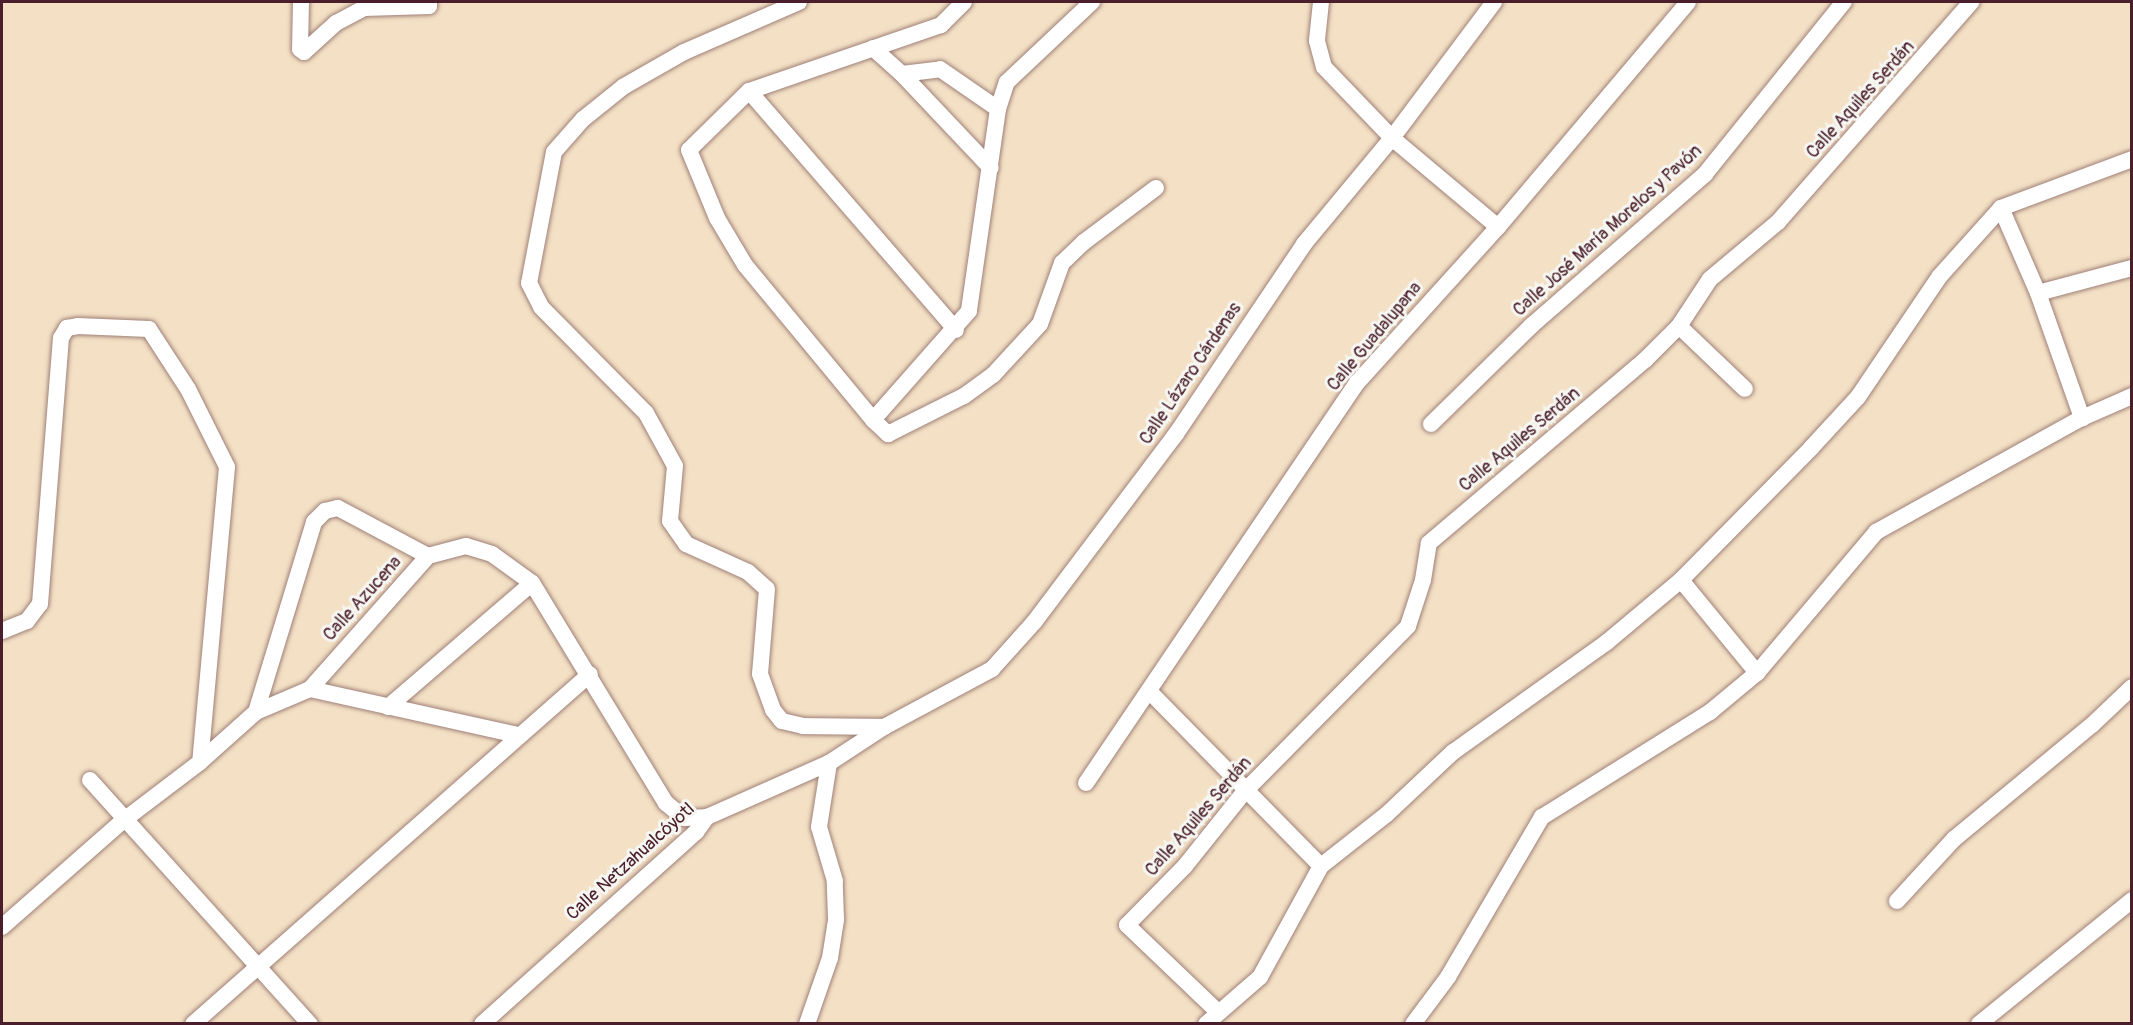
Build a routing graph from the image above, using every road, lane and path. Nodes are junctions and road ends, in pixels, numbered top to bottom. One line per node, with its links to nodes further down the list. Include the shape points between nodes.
1 (301, 2): 2 (street, via 300,49 304,52 336,23 363,8 429,6)
2 (429, 2)
3 (799, 2): 41 (street, via 684,52 623,87 583,119 554,152 529,284 541,307 646,413 675,466 670,521 686,544 748,572 767,589 760,674 773,710 782,721 803,726)
4 (964, 2): 11 (street, via 941,25)
5 (1092, 2): 14 (street, via 1007,82)
6 (1321, 2): 15 (street, via 1317,41 1324,67)
7 (1494, 2): 15 (street, Calle Lázaro Cárdenas)
8 (1688, 2): 20 (street, Calle Guadalupana)
9 (1844, 2): 29 (street, Calle José María Morelos y Pavón, via 1705,174 1539,318)
10 (1971, 2): 23 (street, Calle Aquiles Serdán, via 1778,222 1710,279)
11 (873, 48): 12 (street); 13 (street)
12 (902, 74): 14 (street, via 940,69); 17 (street)
13 (749, 91): 24 (street); 28 (street, via 689,150 717,218 745,265)
14 (998, 109): 17 (street)
15 (1392, 138): 20 (street); 41 (street, Calle Lázaro Cárdenas, via 1304,244 1176,434 1035,621 992,669)
16 (2132, 159): 19 (street)
17 (991, 168): 24 (street, via 969,311)
18 (1156, 188): 28 (street, via 1062,263 1040,324 993,375 964,396 888,434)
19 (2001, 208): 22 (street); 31 (street, via 1940,276 1858,397)
20 (1498, 227): 38 (street, Calle Guadalupana, via 1358,383)
21 (2132, 268): 22 (street)
22 (2038, 293): 27 (street)
23 (1678, 326): 25 (street); 47 (street, Calle Aquiles Serdán, via 1645,360 1429,543 1423,580 1408,626)
24 (956, 330): 28 (street)
25 (1745, 389)
26 (2132, 396): 27 (street)
27 (2082, 418): 34 (street, via 2004,465 1876,532)
28 (873, 420)
29 (1431, 423)
30 (428, 556): 32 (street, Calle Azucena, via 466,546 492,554); 37 (street, Calle Azucena); 40 (street, via 338,508 325,511 314,522)
31 (1682, 580): 34 (street); 50 (street, via 1607,642 1453,752 1387,814)
32 (532, 583): 35 (street, Calle Azucena); 39 (street)
33 (2, 631): 43 (street, via 27,621 40,604 61,338 67,328 78,326 149,329 189,389 228,467)
34 (1757, 673): 61 (street, via 1710,712 1542,817 1448,977)
35 (590, 674): 42 (street); 48 (street, Calle Azucena, via 666,803 684,818)
36 (2132, 687): 52 (street, via 1954,839)
37 (310, 689): 39 (street); 40 (street, Calle Azucena)
38 (1150, 692): 46 (street, Calle Guadalupana); 47 (street)
39 (388, 707): 42 (street)
40 (256, 712): 43 (street, Calle Azucena)
41 (884, 727): 44 (street, Calle Lázaro Cárdenas)
42 (518, 735): 54 (street)
43 (200, 762): 49 (street, Calle Azucena)
44 (829, 763): 48 (street, Calle Netzahualcóyotl); 60 (street, via 819,827 835,881 836,918 830,958)
45 (90, 780): 49 (street)
46 (1086, 783)
47 (1245, 791): 50 (street); 55 (street, Calle Aquiles Serdán, via 1185,866 1127,925)
48 (707, 817): 59 (street, Calle Netzahualcóyotl)
49 (124, 820): 53 (street, Calle Azucena); 54 (street)
50 (1321, 866): 55 (street, via 1260,977)
51 (2132, 900): 56 (street)
52 (1897, 901)
53 (2, 927)
54 (259, 963): 57 (street); 58 (street)
55 (1212, 1018)
56 (1985, 1022)
57 (193, 1023)
58 (310, 1023)
59 (482, 1023)
60 (807, 1023)
61 (1413, 1023)

